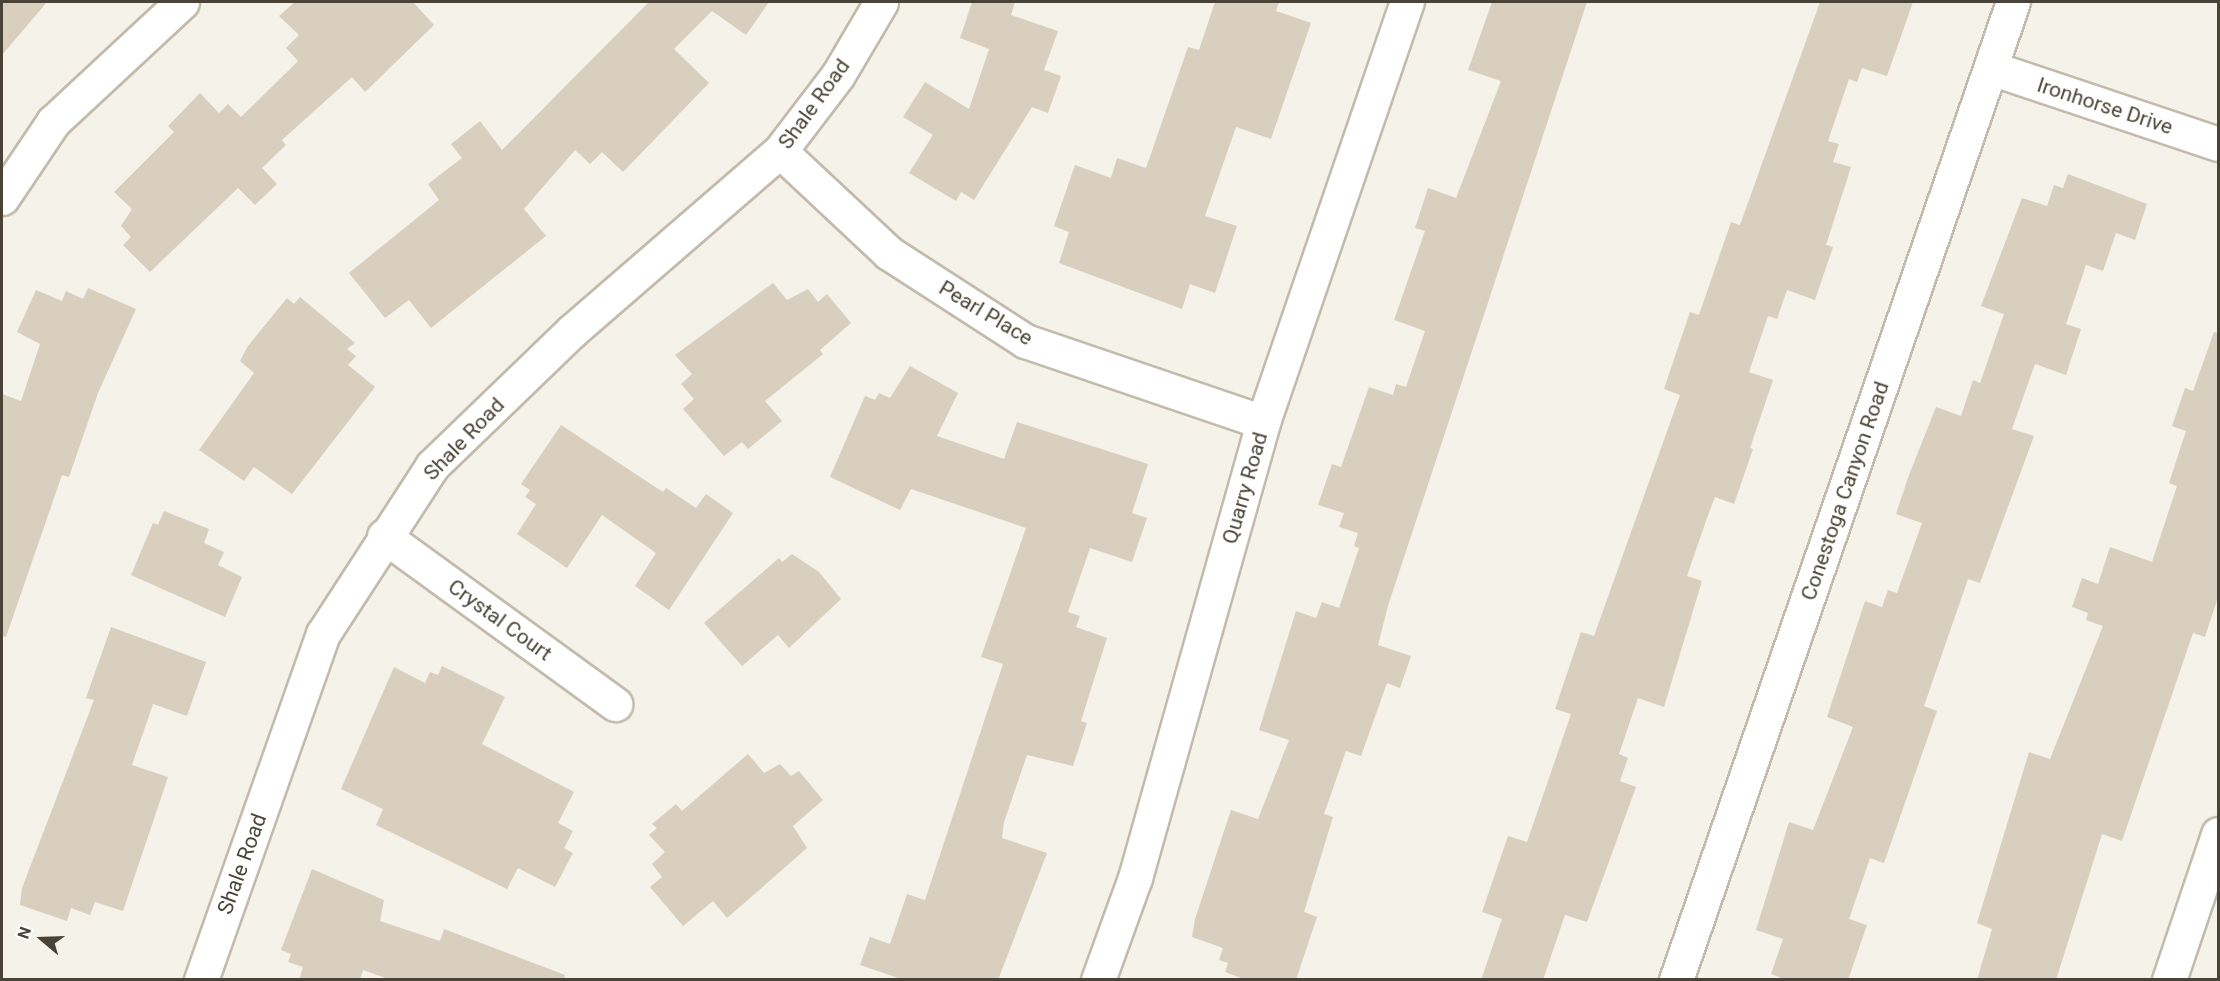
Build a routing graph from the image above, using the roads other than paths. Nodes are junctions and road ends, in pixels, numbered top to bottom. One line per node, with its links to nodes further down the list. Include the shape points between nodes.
1 (182, 2): 8 (street, via 53,122)
2 (881, 2): 7 (street, Shale Road, via 838,75)
3 (1407, 2): 9 (street, Quarry Road)
4 (2013, 2): 5 (street, Conestoga Canyon Road)
5 (1991, 68): 6 (street, Ironhorse Drive); 15 (street, Conestoga Canyon Road)
6 (2218, 144)
7 (780, 151): 9 (street, Pearl Place, via 889,254 1025,341); 10 (street, Shale Road, via 572,331 432,466)
8 (2, 198)
9 (1263, 422): 14 (street, Quarry Road, via 1135,878)
10 (384, 536): 11 (street, Crystal Court); 13 (street, Shale Road, via 323,634)
11 (615, 704)
12 (2218, 834): 16 (street)
13 (201, 980)
14 (1098, 980)
15 (1676, 980)
16 (2169, 980)

